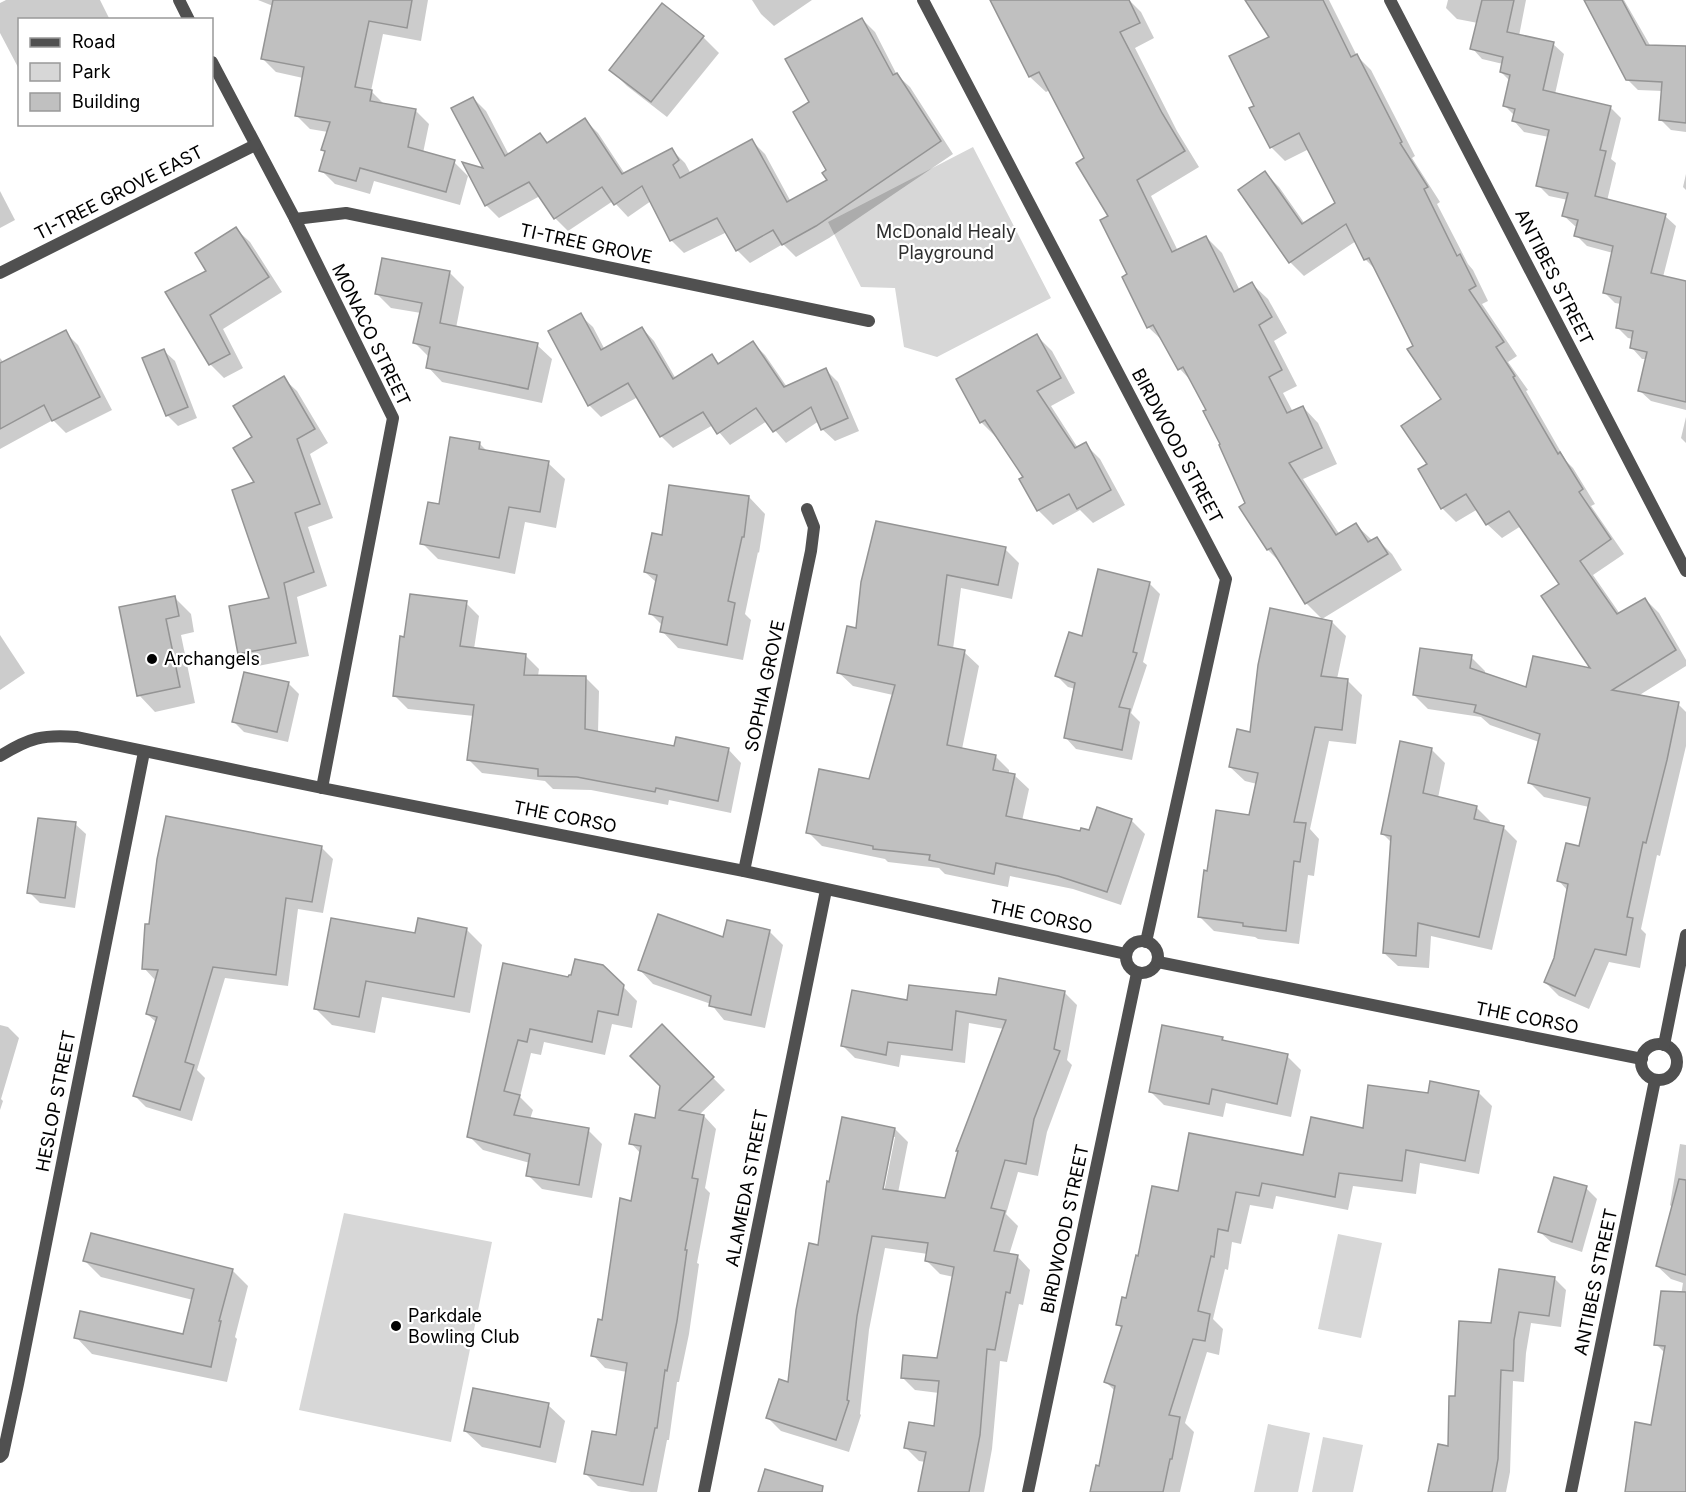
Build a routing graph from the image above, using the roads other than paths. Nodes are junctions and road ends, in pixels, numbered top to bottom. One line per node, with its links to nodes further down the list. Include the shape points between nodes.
1 (179, 0): 4 (street)
2 (924, 0): 18 (street, BIRDWOOD STREET, via 1226,579)
3 (1389, 0): 11 (street, ANTIBES STREET)
4 (188, 18)
5 (213, 64): 6 (street, MONACO STREET)
6 (255, 144): 7 (street, MONACO STREET); 8 (street, TI-TREE GROVE EAST)
7 (295, 219): 9 (street, TI-TREE GROVE, via 346,213); 14 (street, MONACO STREET, via 393,418)
8 (0, 273)
9 (869, 321)
10 (807, 509): 15 (street, SOPHIA GROVE, via 814,527 811,551)
11 (1686, 571)
12 (144, 752): 13 (street, THE CORSO, via 49,735 20,743); 14 (street, THE CORSO); 26 (street, HESLOP STREET, via 18,1384)
13 (0, 756)
14 (322, 788): 15 (street, THE CORSO)
15 (744, 871): 16 (street, THE CORSO)
16 (826, 890): 19 (street, THE CORSO); 27 (street, ALAMEDA STREET)
17 (1686, 934): 22 (street)
18 (1146, 942): 19 (street, via 1131,945); 20 (street, via 1157,951)
19 (1126, 954): 21 (street, via 1127,963)
20 (1158, 962): 21 (street, via 1147,972); 23 (street, THE CORSO)
21 (1137, 972): 28 (street, BIRDWOOD STREET)
22 (1664, 1045): 23 (street, via 1653,1046); 24 (street, via 1673,1051)
23 (1642, 1059): 25 (street, via 1646,1074)
24 (1681, 1067): 25 (street, via 1671,1076)
25 (1655, 1080): 29 (street, ANTIBES STREET)
26 (0, 1457)
27 (704, 1492)
28 (1028, 1492)
29 (1571, 1492)

